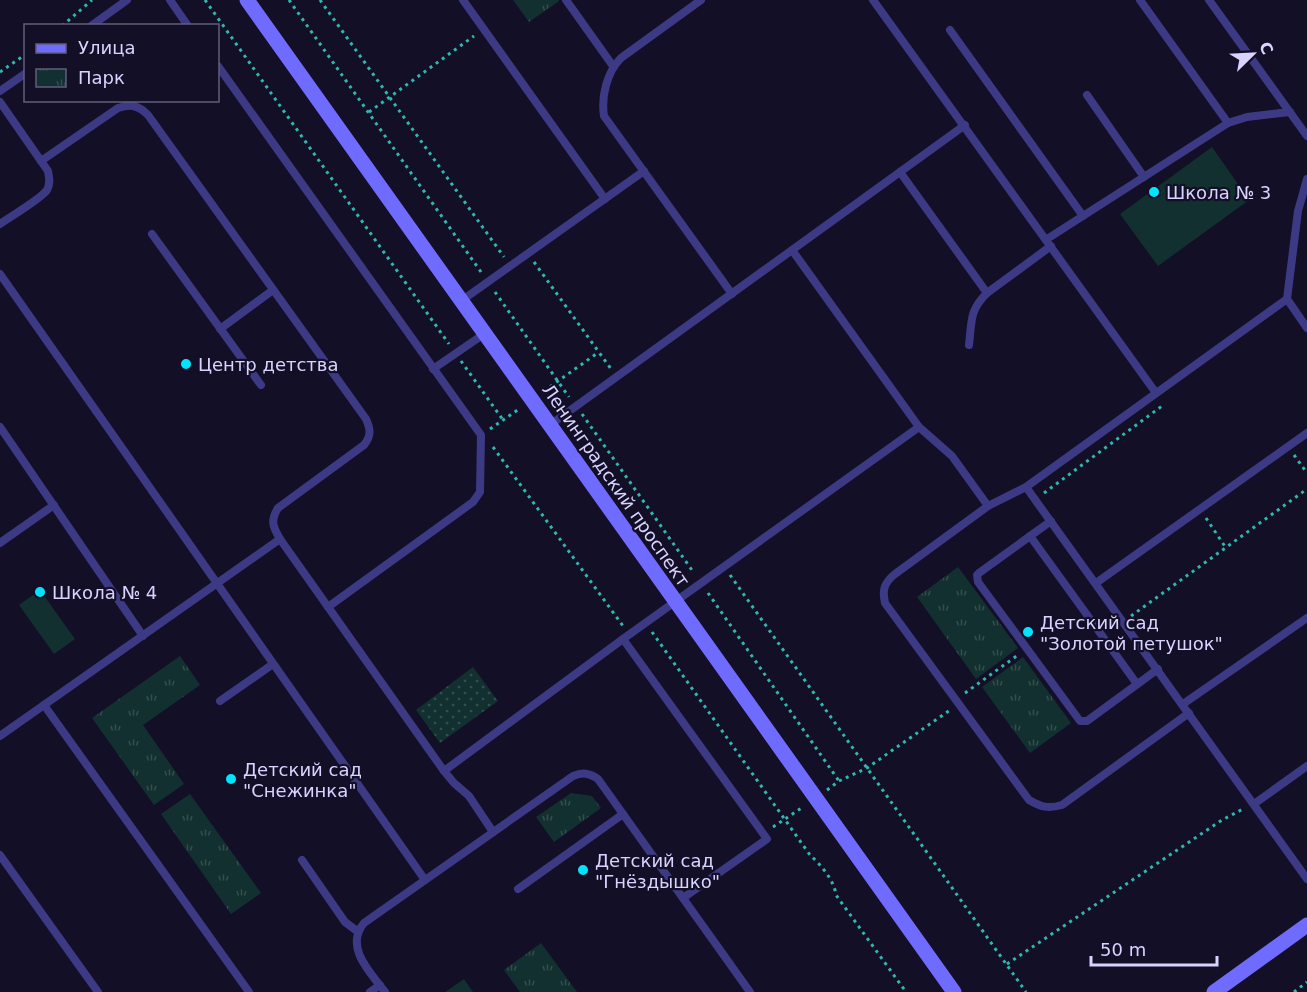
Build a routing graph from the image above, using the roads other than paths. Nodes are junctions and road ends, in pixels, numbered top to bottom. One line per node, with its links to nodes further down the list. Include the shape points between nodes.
1 (127, 0): 10 (lane)
2 (170, 0): 11 (lane)
3 (247, 0): 39 (main road, Ленинградский проспект)
4 (463, 0): 28 (lane)
5 (566, 0): 13 (lane)
6 (701, 0): 13 (lane)
7 (873, 0): 21 (lane)
8 (1140, 0): 20 (lane)
9 (1209, 0): 19 (lane)
10 (95, 24)
11 (187, 24)
12 (951, 30): 29 (lane)
13 (613, 66): 24 (lane, via 602,106 604,116)
14 (219, 67): 44 (lane)
15 (24, 74): 16 (lane)
16 (0, 91)
17 (1087, 95): 26 (lane)
18 (0, 102): 23 (lane)
19 (1290, 112): 20 (lane); 22 (lane)
20 (1228, 123): 26 (lane)
21 (965, 126): 25 (lane); 32 (lane)
22 (1307, 136)
23 (41, 161): 30 (lane, via 48,171 48,189); 35 (lane, via 118,108 128,104 140,107)
24 (644, 171): 28 (lane); 37 (lane)
25 (900, 172): 33 (lane); 36 (lane)
26 (1144, 177): 29 (lane)
27 (1307, 179): 38 (lane, via 1298,211)
28 (605, 199): 39 (lane)
29 (1083, 216): 32 (lane)
30 (0, 224)
31 (152, 234): 41 (lane)
32 (1049, 243): 36 (lane); 46 (lane)
33 (792, 250): 37 (lane); 49 (lane)
34 (0, 274): 59 (lane)
35 (273, 290): 41 (lane); 56 (lane, via 370,428 364,445 278,508 273,516)
36 (987, 292): 43 (lane, via 973,311)
37 (732, 294): 47 (lane)
38 (1287, 299): 40 (lane); 46 (lane)
39 (461, 301): 42 (main road, Ленинградский проспект)
40 (1307, 328)
41 (220, 329): 45 (lane)
42 (484, 334): 44 (lane); 47 (main road, Ленинградский проспект)
43 (969, 345)
44 (434, 369): 61 (lane, via 481,435 480,492)
45 (261, 385)
46 (1156, 393): 51 (lane)
47 (550, 425): 60 (main road, Ленинградский проспект)
48 (0, 427): 52 (lane)
49 (919, 427): 53 (lane, via 952,456); 60 (lane)
50 (1307, 433): 58 (lane)
51 (1026, 487): 53 (lane); 54 (lane)
52 (54, 505): 57 (lane); 63 (lane)
53 (988, 506): 71 (lane, via 894,574 883,592 885,603 1029,800 1040,807 1062,805)
54 (1051, 521): 55 (lane); 58 (lane)
55 (1030, 536): 67 (lane); 67 (lane, via 979,573 977,579 1026,649 1080,721 1088,721)
56 (280, 539): 59 (lane); 61 (lane)
57 (0, 543)
58 (1096, 583): 66 (lane)
59 (217, 584): 63 (lane); 65 (lane)
60 (675, 602): 64 (lane); 91 (main road, Ленинградский проспект)
61 (328, 607): 74 (lane)
62 (1307, 618): 69 (lane)
63 (143, 636): 70 (lane)
64 (623, 639): 74 (lane); 83 (lane, via 767,839)
65 (273, 664): 68 (lane); 81 (lane)
66 (1158, 669): 67 (lane); 69 (lane)
67 (1137, 684)
68 (220, 701)
69 (1183, 704): 71 (lane)
70 (44, 705): 72 (lane); 88 (lane)
71 (1189, 713): 75 (lane)
72 (0, 736)
73 (1307, 766): 75 (lane)
74 (444, 771): 77 (lane, via 469,796)
75 (1254, 804): 80 (lane)
76 (623, 814): 77 (lane, via 598,779 581,773); 82 (lane); 83 (lane)
77 (493, 832): 81 (lane)
78 (0, 855): 87 (lane)
79 (302, 860): 85 (lane, via 345,921)
80 (1307, 878)
81 (425, 880): 85 (lane)
82 (518, 889)
83 (683, 898): 90 (lane)
84 (1307, 926): 92 (main road)
85 (357, 931): 86 (lane, via 357,952)
86 (382, 988): 89 (lane)
87 (98, 992)
88 (249, 992)
89 (370, 992)
90 (750, 992)
91 (954, 992)
92 (1214, 992)

